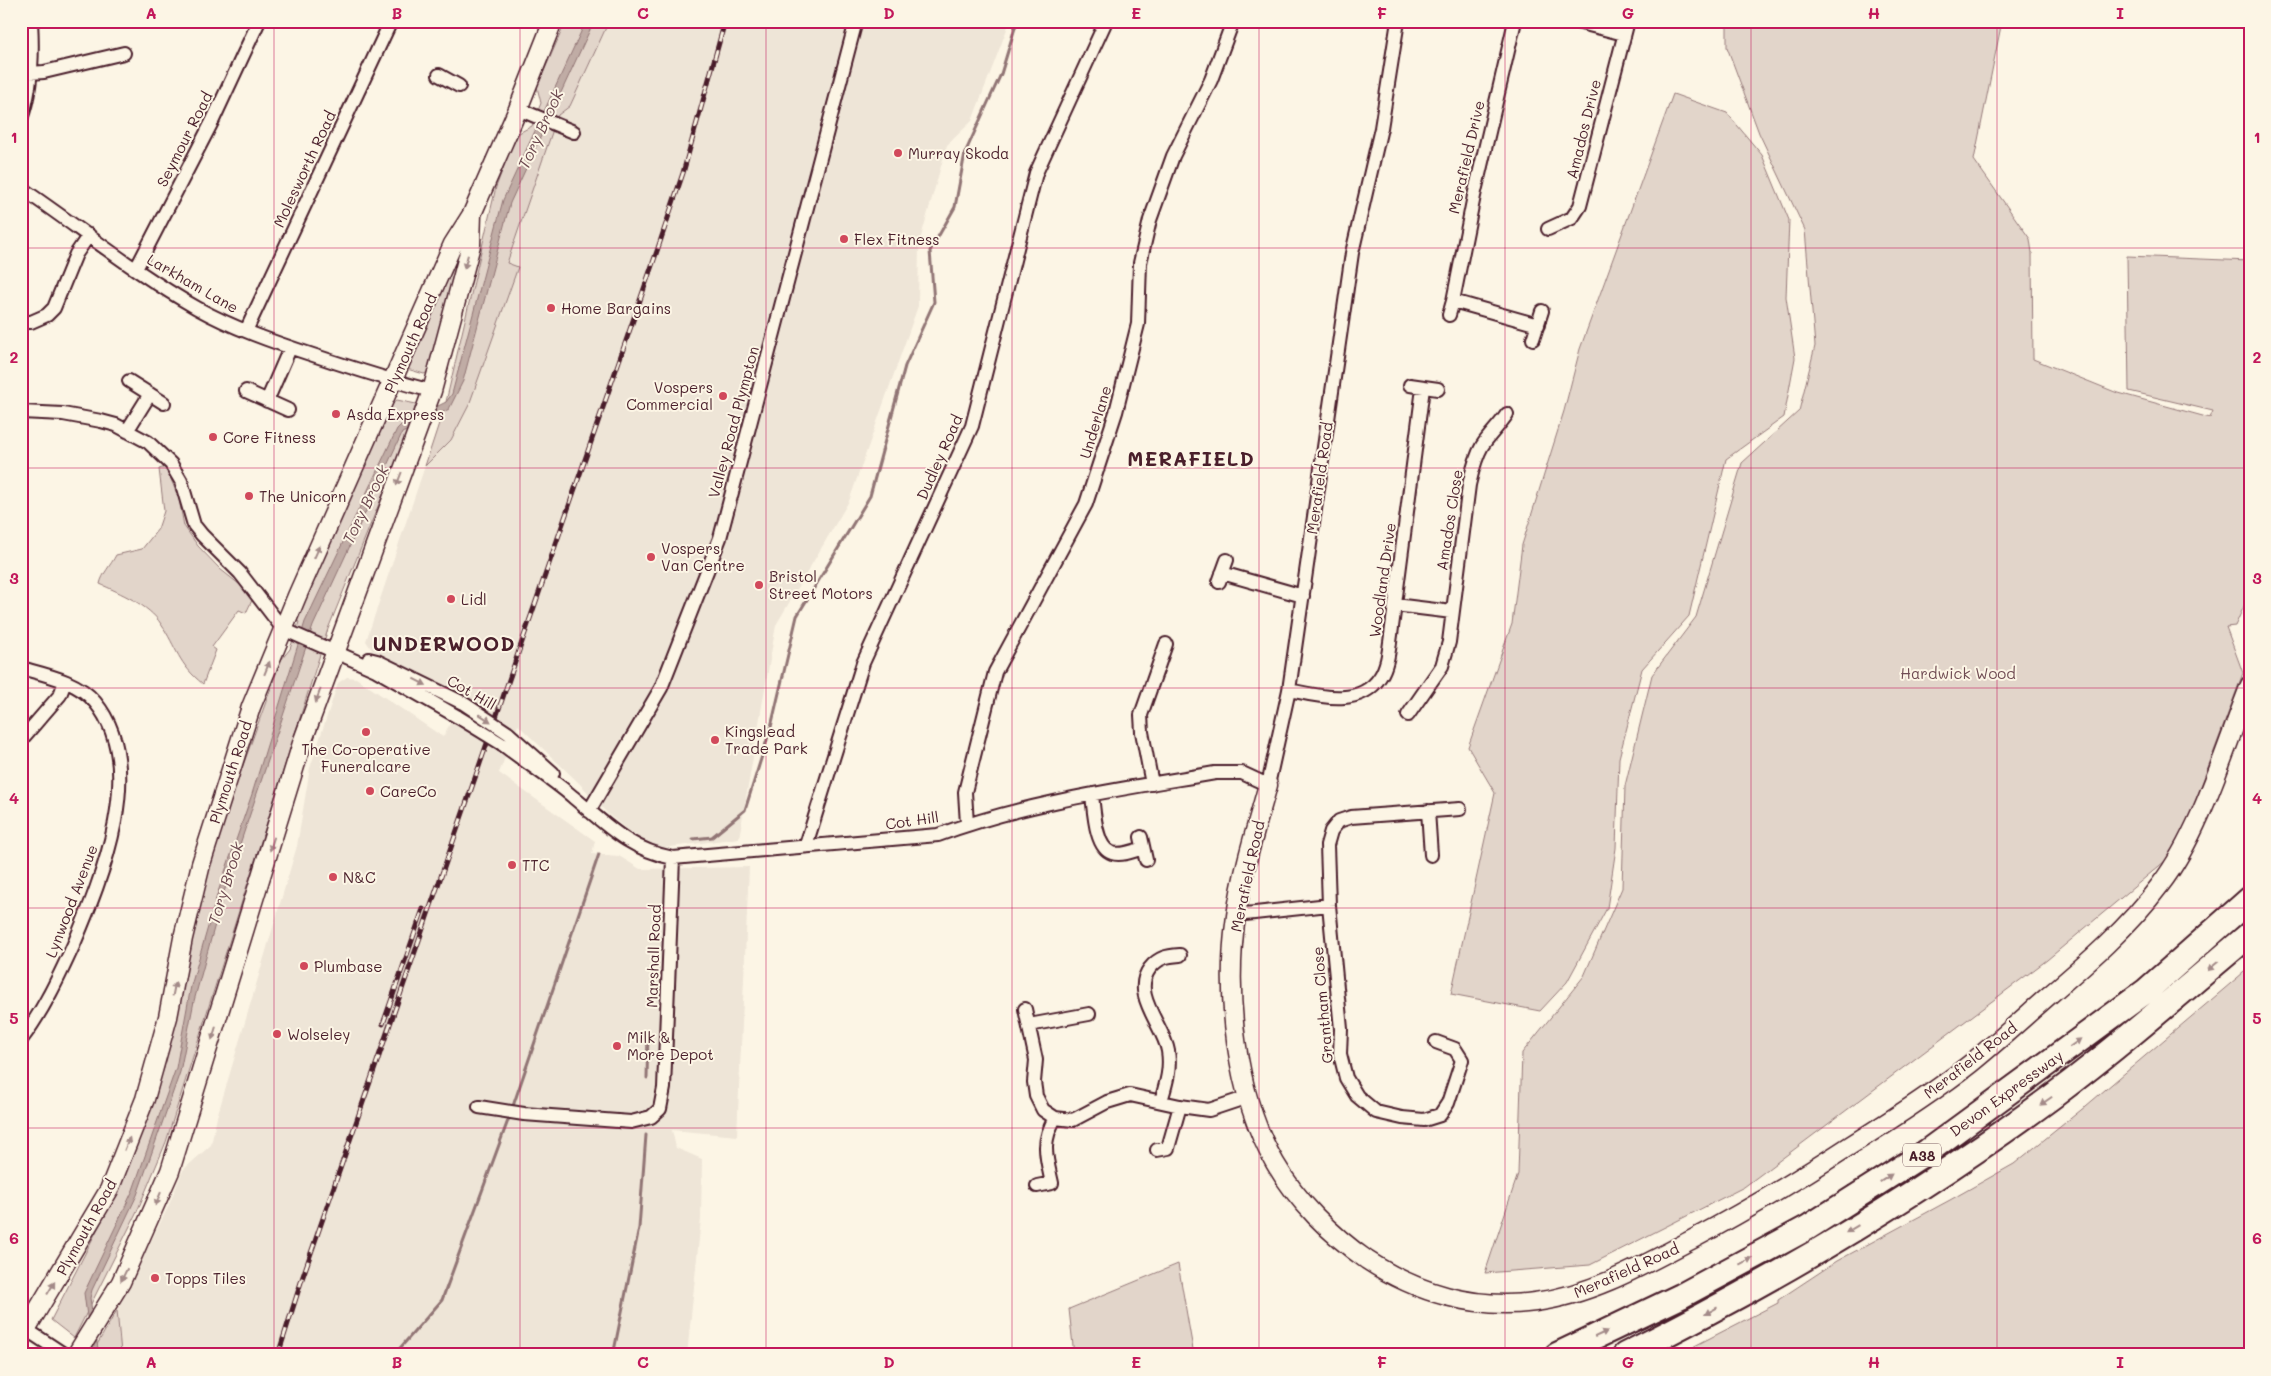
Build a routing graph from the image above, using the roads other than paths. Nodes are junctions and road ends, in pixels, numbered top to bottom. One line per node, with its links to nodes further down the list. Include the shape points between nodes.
1 (31, 21): 14 (street)
2 (259, 21): 24 (street, Seymour Road, via 212,122)
3 (391, 21): 30 (street, Molesworth Road)
4 (553, 21): 17 (main road, Plymouth Road)
5 (856, 21): 65 (street, Valley Road Plympton, via 720,538 661,688)
6 (1106, 21): 68 (street, Dudley Road, via 1036,174 972,426 863,663)
7 (1233, 21): 67 (street, Underlane, via 1211,80 1173,156 1150,220 1140,263 1138,324 1116,412 1086,504 995,672 965,792)
8 (1398, 21): 48 (street, Merafield Road, via 1381,128 1352,253)
9 (1515, 21): 25 (street, Merafield Drive)
10 (1572, 21): 12 (street)
11 (1628, 21): 12 (street, Amados Drive)
12 (1624, 34): 22 (street, Amados Drive, via 1580,206 1572,218)
13 (124, 53): 14 (street)
14 (30, 73): 18 (street)
15 (438, 75): 16 (street)
16 (459, 86)
17 (518, 109): 19 (street); 21 (main road, Plymouth Road)
18 (21, 118)
19 (574, 132)
20 (21, 188): 23 (street, Larkham Lane)
21 (472, 214): 34 (main road, Plymouth Road, via 453,244); 39 (main road, Plymouth Road, one-way to 39, via 471,245)
22 (1548, 229)
23 (88, 235): 24 (street, Larkham Lane); 28 (street, via 76,254 54,308 47,315)
24 (136, 270): 30 (street, Larkham Lane, via 197,308)
25 (1453, 301): 27 (street, Merafield Drive); 29 (street)
26 (1542, 311): 29 (street)
27 (1449, 315)
28 (21, 322)
29 (1538, 324): 31 (street)
30 (246, 331): 32 (street, Larkham Lane)
31 (1533, 339)
32 (290, 348): 34 (street, Larkham Lane); 41 (street)
33 (129, 381): 40 (street)
34 (394, 382): 39 (street, Larkham Lane); 51 (main road, Plymouth Road, one-way to 34)
35 (1410, 385): 36 (street)
36 (1423, 388): 37 (street); 49 (street, Woodland Drive)
37 (1438, 389)
38 (246, 391): 41 (street)
39 (432, 391): 53 (main road, Plymouth Road, one-way to 53)
40 (150, 394): 42 (street); 46 (street)
41 (267, 401): 43 (street)
42 (164, 403)
43 (288, 410)
44 (21, 412): 46 (street, via 63,414 101,421)
45 (1507, 414): 50 (street, Amados Close, via 1475,461)
46 (127, 431): 51 (street, via 148,442 171,464 181,481 194,525)
47 (1227, 560): 48 (street, via 1220,578)
48 (1302, 596): 57 (street, Merafield Road)
49 (1395, 605): 50 (street); 57 (street, Woodland Drive, via 1387,658 1380,677 1368,688 1352,696 1330,698)
50 (1452, 612): 58 (street, Amados Close, via 1449,642 1442,666)
51 (290, 632): 53 (street, Cot Hill); 89 (main road, Plymouth Road, one-way to 51, via 109,1190 145,1099 168,1017 201,864 251,707)
52 (1166, 644): 61 (street, via 1141,715)
53 (335, 651): 59 (street, Cot Hill, bridge); 59 (street, Cot Hill, one-way to 59, bridge, via 377,661 463,703); 91 (main road, Plymouth Road, one-way to 91, via 303,740 171,1166 120,1282)
54 (21, 668): 55 (street, Lynwood Avenue)
55 (65, 682): 60 (street, via 60,695); 80 (street, Lynwood Avenue, via 96,703 112,730 117,752 116,811 111,841 86,916 63,968)
56 (2250, 685): 82 (main road, Merafield Road, via 2202,809 2164,880 2138,913 2093,958 1970,1064 1896,1117 1728,1221 1645,1265 1580,1293 1534,1303 1476,1303 1426,1291 1385,1272 1350,1248 1302,1202 1275,1163)
57 (1289, 690): 62 (street, Merafield Road)
58 (1408, 715)
59 (505, 739): 65 (street, Cot Hill, via 555,775)
60 (21, 740)
61 (1152, 784): 62 (street, Cot Hill, via 1233,773); 63 (street, Cot Hill)
62 (1268, 785): 74 (main road, Merafield Road, via 1250,846)
63 (1092, 795): 67 (street, Cot Hill); 69 (street, via 1102,847 1111,853)
64 (1460, 809): 66 (street, Grantham Close)
65 (589, 810): 71 (street, Cot Hill, via 633,845)
66 (1428, 811): 70 (street); 73 (street, Grantham Close, via 1351,817 1340,822 1331,832 1327,845)
67 (967, 824): 68 (street, Cot Hill, via 938,835)
68 (806, 846): 71 (street, Cot Hill)
69 (1143, 849)
70 (1431, 855)
71 (673, 858): 85 (street, Marshall Road, via 664,1088 660,1109 652,1117 631,1122 524,1114)
72 (2250, 899): 92 (highway, Devon Expressway / A38, one-way to 72, via 1681,1296 1799,1233 1928,1151 2146,991)
73 (1329, 904): 74 (street); 81 (street, Grantham Close, via 1341,1029 1340,1054 1346,1078 1357,1096 1376,1112 1402,1118 1424,1120 1440,1115 1448,1102 1462,1060 1455,1049)
74 (1236, 915): 82 (main road, Merafield Road, via 1232,982 1236,1039)
75 (2250, 934): 93 (highway, Devon Expressway / A38, one-way to 93, via 2054,1095 1938,1177 1794,1264)
76 (1180, 955): 83 (street, via 1156,960 1147,972 1144,988 1168,1049 1170,1069)
77 (1025, 1008): 79 (street)
78 (1089, 1014): 79 (street)
79 (1029, 1025): 86 (street, via 1036,1060 1036,1096 1043,1110)
80 (21, 1040)
81 (1436, 1042)
82 (1248, 1097): 84 (street, via 1209,1110)
83 (1161, 1101): 84 (street); 86 (street, via 1130,1096 1106,1102 1073,1120)
84 (1180, 1106): 87 (street, via 1168,1148)
85 (479, 1107)
86 (1055, 1118): 88 (street, via 1045,1144 1052,1183)
87 (1157, 1150)
88 (1037, 1186)
89 (23, 1331): 90 (street)
90 (65, 1355)
91 (76, 1355)
92 (1557, 1355)
93 (1624, 1355)

